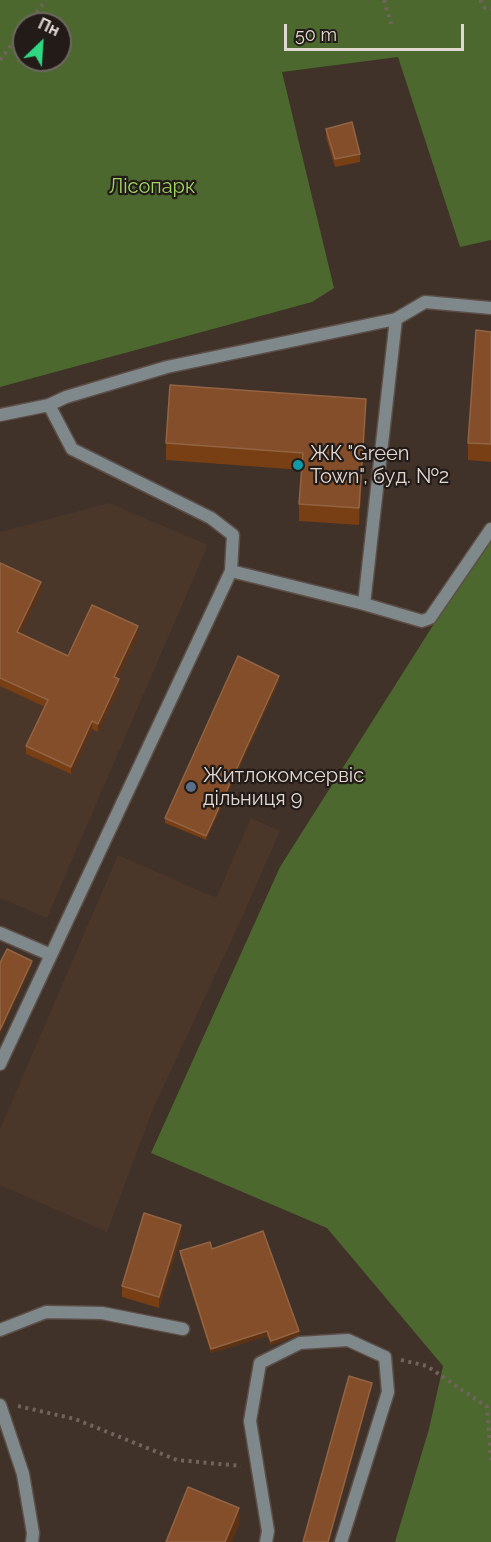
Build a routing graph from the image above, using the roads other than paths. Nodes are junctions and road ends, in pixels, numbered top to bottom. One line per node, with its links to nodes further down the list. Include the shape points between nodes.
1 (491, 308): 2 (lane, via 425,302)
2 (396, 319): 3 (lane, via 167,367); 7 (lane)
3 (49, 405): 4 (lane); 6 (lane, via 72,449 211,518 233,535)
4 (0, 415)
5 (491, 529): 7 (lane, via 430,618 422,621)
6 (231, 571): 7 (lane); 9 (lane)
7 (364, 604)
8 (0, 933): 9 (lane)
9 (51, 955): 10 (lane)
10 (0, 1064)
11 (183, 1329): 12 (lane, via 102,1313 46,1312)
12 (0, 1330)
13 (5, 1404): 14 (lane, via 22,1474)
14 (32, 1542)
15 (266, 1542): 16 (lane, via 268,1532 250,1421 260,1363 300,1343 348,1340 385,1356 388,1392)
16 (341, 1542)

